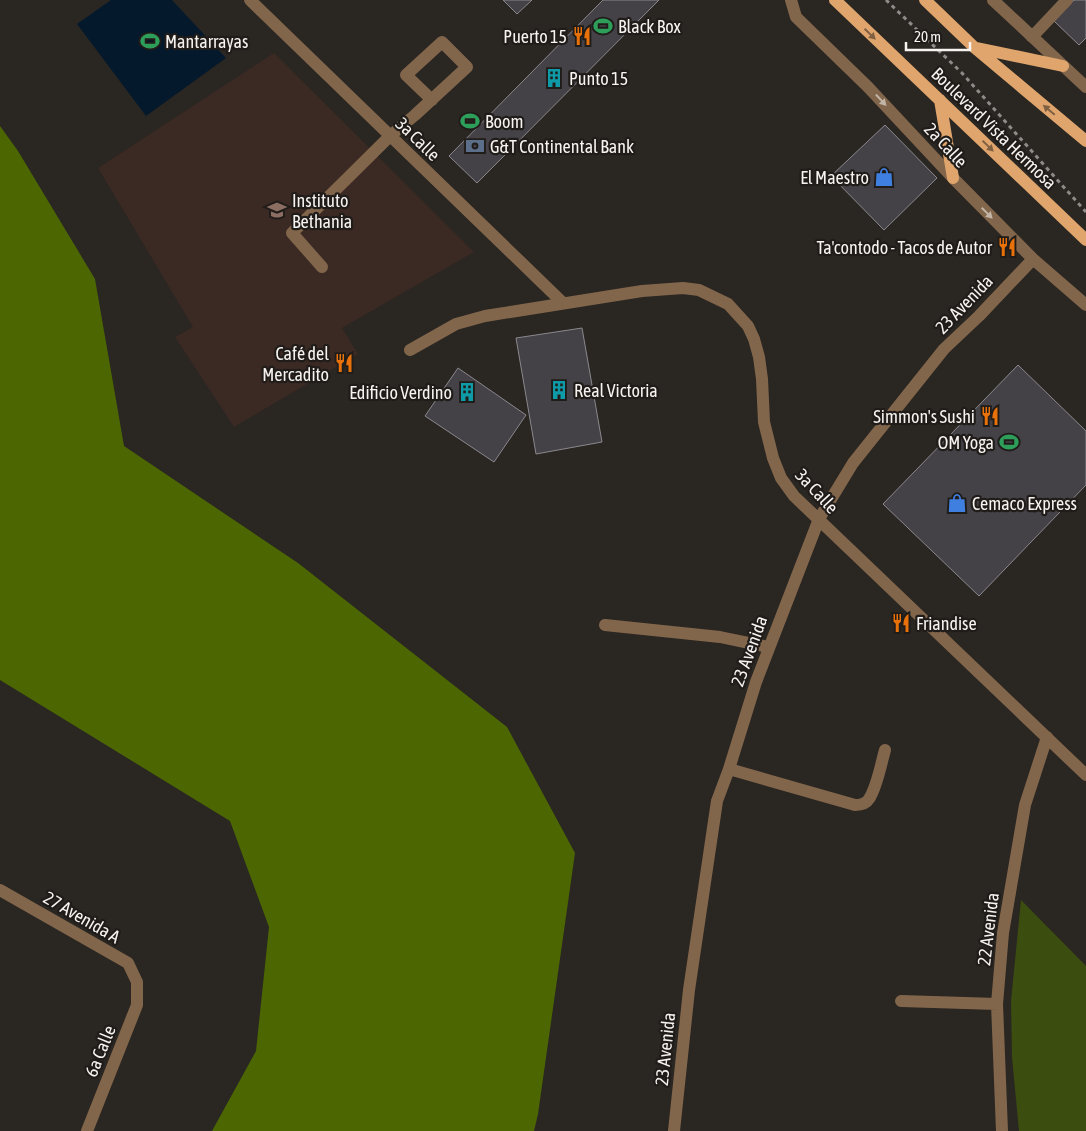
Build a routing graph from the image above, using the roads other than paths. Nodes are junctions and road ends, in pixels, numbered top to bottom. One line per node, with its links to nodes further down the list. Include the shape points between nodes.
1 (250, 0): 13 (street, 3a Calle)
2 (790, 0): 15 (street, 2a Calle, one-way to 15, via 796,17 868,87)
3 (835, 0): 12 (main road, Boulevard Vista Hermosa, one-way to 12)
4 (925, 0): 8 (main road)
5 (993, 0): 7 (street)
6 (1067, 0): 7 (street)
7 (1032, 37): 9 (street)
8 (975, 48): 9 (main road); 14 (main road, one-way to 8)
9 (1063, 66): 10 (street)
10 (1086, 87)
11 (432, 100): 11 (street, via 467,67 442,42 406,75); 13 (street)
12 (940, 100): 15 (main road); 16 (main road, Boulevard Vista Hermosa, one-way to 16)
13 (390, 136): 18 (street, via 292,233); 19 (street, 3a Calle)
14 (1086, 141)
15 (953, 178): 17 (street, 2a Calle, one-way to 17)
16 (1086, 240)
17 (1032, 258): 20 (street, 2a Calle); 22 (street, 23 Avenida, via 979,316 944,348 853,463)
18 (322, 267)
19 (562, 302): 21 (street, 3a Calle, via 456,324); 22 (street, 3a Calle, via 683,288 699,290 728,304 748,326 754,339 761,372 764,422 781,478)
20 (1086, 305)
21 (410, 350)
22 (819, 520): 24 (street, 23 Avenida); 25 (street, 3a Calle)
23 (605, 626): 24 (street, via 720,637)
24 (768, 647): 27 (street, 23 Avenida)
25 (1047, 737): 28 (street, 3a Calle); 32 (street, 22 Avenida, via 1025,805 1003,933)
26 (884, 750): 27 (street, via 869,800 862,805)
27 (729, 769): 34 (street, 23 Avenida, via 716,810 689,990)
28 (1086, 775)
29 (0, 890): 30 (street, 27 Avenida A, via 128,964)
30 (137, 982): 33 (street, 6a Calle, via 137,1005)
31 (901, 1001): 32 (street)
32 (997, 1004): 35 (street, 22 Avenida)
33 (87, 1131)
34 (674, 1131)
35 (1002, 1131)

